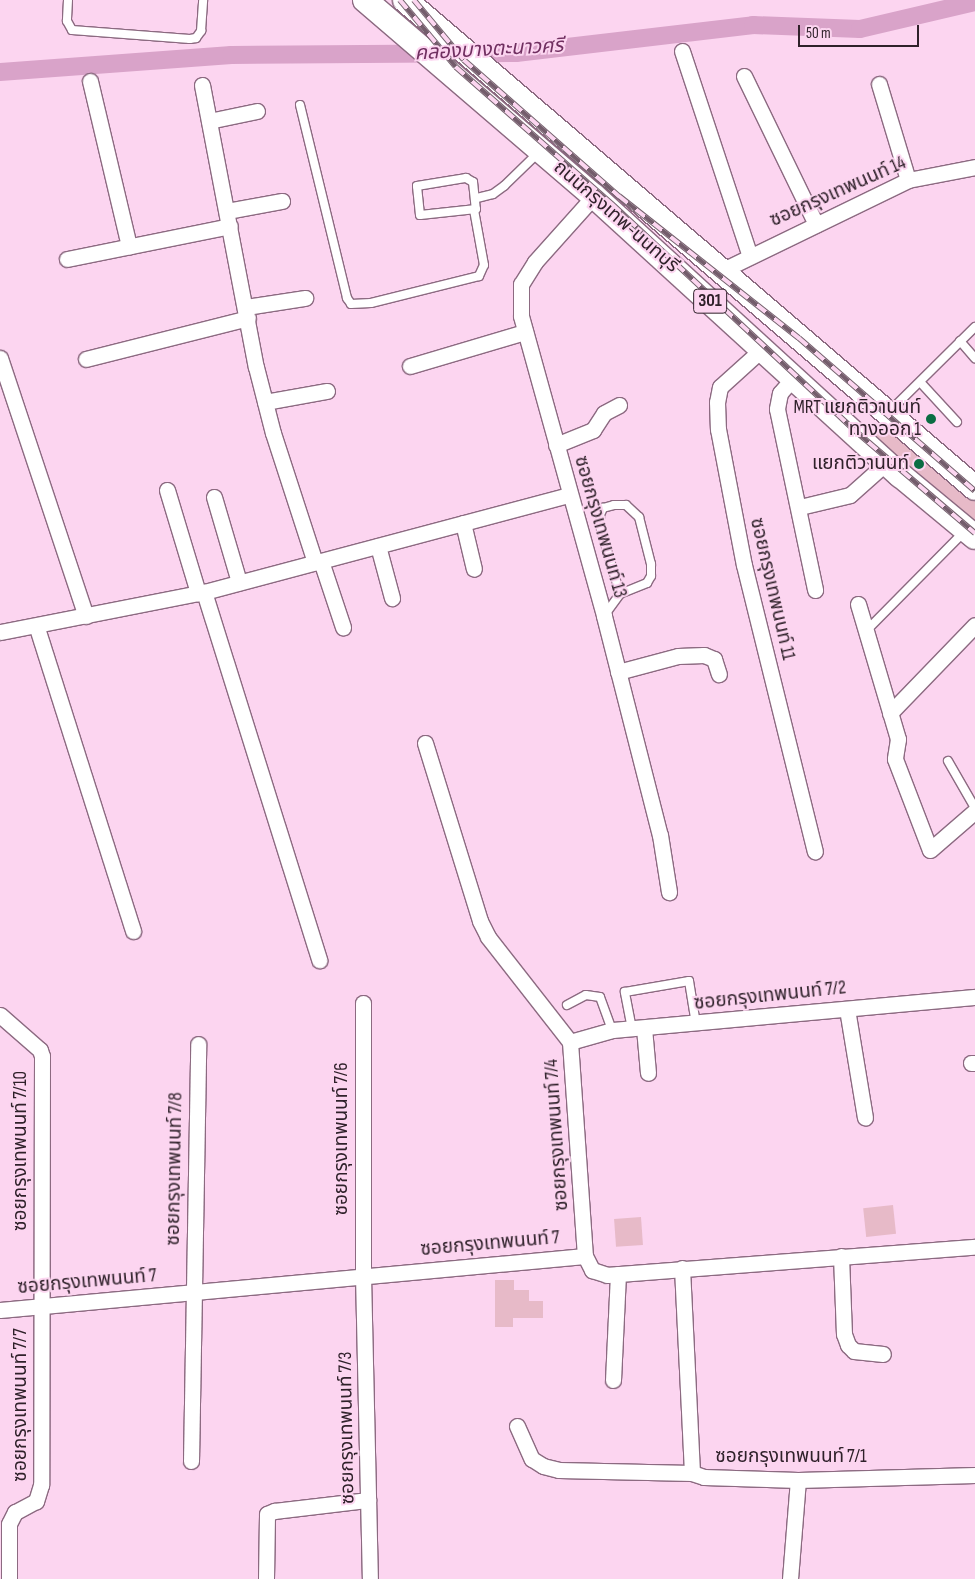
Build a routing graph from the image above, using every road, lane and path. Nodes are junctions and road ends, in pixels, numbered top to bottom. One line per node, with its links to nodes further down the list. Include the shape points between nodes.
1 (68, 0): 2 (lane, via 67,21 72,30 196,38 200,31)
2 (202, 0)
3 (365, 0): 13 (main road, ถนนกรุงเทพ-นนทบุรี / 301)
4 (405, 0): 25 (main road, ถนนกรุงเทพ-นนทบุรี / 301)
5 (682, 51): 23 (street)
6 (744, 76): 21 (street)
7 (90, 80): 22 (street)
8 (202, 84): 12 (street)
9 (879, 84): 15 (street)
10 (300, 105): 19 (lane, via 347,298 352,304 371,303 479,276 484,265)
11 (257, 111): 12 (street)
12 (209, 121): 20 (street)
13 (540, 151): 16 (main road, ถนนกรุงเทพ-นนทบุรี / 301); 17 (lane, via 499,190)
14 (975, 167): 15 (street, ซอยกรุงเทพนนท์ 14)
15 (908, 180): 21 (street, ซอยกรุงเทพนนท์ 14)
16 (594, 196): 29 (street, ซอยกรุงเทพนนท์ 13, via 535,262 521,284 521,316); 31 (main road, ถนนกรุงเทพ-นนทบุรี / 301)
17 (476, 198): 19 (lane, via 477,208); 19 (lane, via 469,178 416,187 422,216)
18 (282, 201): 20 (street)
19 (474, 210)
20 (228, 219): 22 (street); 27 (street)
21 (816, 224): 23 (street, ซอยกรุงเทพนนท์ 14)
22 (129, 246): 24 (street)
23 (749, 254): 25 (street, ซอยกรุงเทพนนท์ 14)
24 (67, 259)
25 (722, 270): 41 (main road, ถนนกรุงเทพ-นนทบุรี / 301)
26 (305, 298): 27 (street)
27 (247, 313): 34 (street); 39 (street)
28 (975, 327): 30 (lane)
29 (525, 332): 35 (street); 43 (street, ซอยกรุงเทพนนท์ 13)
30 (960, 341): 33 (lane); 37 (lane)
31 (761, 350): 36 (main road, ถนนกรุงเทพ-นนทบุรี / 301); 74 (street, ซอยกรุงเทพนนท์ 11, via 720,387 716,402 718,429 744,565)
32 (0, 358): 61 (street)
33 (975, 358)
34 (86, 359)
35 (410, 366)
36 (794, 377): 44 (main road, ถนนกรุงเทพ-นนทบุรี / 301); 49 (street, via 780,393 777,409)
37 (921, 383): 41 (lane); 42 (lane)
38 (327, 391): 39 (street)
39 (265, 402): 53 (street)
40 (619, 406): 43 (street, via 604,413 593,430)
41 (889, 412): 45 (main road, ถนนกรุงเทพ-นนทบุรี / 301)
42 (957, 422)
43 (556, 445): 47 (street, ซอยกรุงเทพนนท์ 13)
44 (886, 462): 49 (street, via 850,495); 51 (main road, ถนนกรุงเทพ-นนทบุรี / 301)
45 (975, 488)
46 (167, 490): 57 (street)
47 (569, 495): 50 (street); 62 (street, ซอยกรุงเทพนนท์ 13)
48 (214, 497): 55 (street)
49 (800, 507): 56 (street)
50 (463, 523): 52 (street); 54 (street)
51 (971, 533): 66 (lane)
52 (378, 546): 53 (street); 59 (street)
53 (318, 561): 55 (street); 64 (street)
54 (474, 569)
55 (239, 582): 57 (street)
56 (815, 590)
57 (201, 592): 61 (street); 77 (street)
58 (620, 594): 58 (lane, via 601,530 603,508 614,505 626,505 640,517 652,564 652,576 647,583); 62 (lane)
59 (392, 598)
60 (858, 604): 66 (street)
61 (86, 616): 65 (street)
62 (604, 616): 68 (street, ซอยกรุงเทพนนท์ 13)
63 (975, 625): 70 (street)
64 (343, 627)
65 (37, 628): 67 (street); 76 (street)
66 (867, 630): 70 (street)
67 (0, 632)
68 (618, 672): 69 (street, via 678,656 704,655 714,659); 75 (street, ซอยกรุงเทพนนท์ 13, via 660,835)
69 (719, 674)
70 (890, 713): 73 (street, via 898,739 895,759 930,850)
71 (425, 743): 86 (street, via 488,937)
72 (948, 761): 73 (lane)
73 (975, 810)
74 (815, 851)
75 (669, 892)
76 (133, 931)
77 (319, 960)
78 (975, 998): 81 (street, ซอยกรุงเทพนนท์ 7/2)
79 (363, 1003): 95 (street, ซอยกรุงเทพนนท์ 7/6)
80 (567, 1005): 85 (lane, via 586,995 600,997)
81 (847, 1009): 83 (street, ซอยกรุงเทพนนท์ 7/2); 89 (street)
82 (0, 1015): 97 (street, ซอยกรุงเทพนนท์ 7/10, via 40,1050 42,1056)
83 (696, 1024): 84 (street, ซอยกรุงเทพนนท์ 7/2); 84 (lane, via 689,981 625,992)
84 (638, 1028): 85 (street, ซอยกรุงเทพนนท์ 7/2); 88 (street)
85 (612, 1030): 86 (street, ซอยกรุงเทพนนท์ 7/2)
86 (570, 1042): 91 (street, ซอยกรุงเทพนนท์ 7/4)
87 (198, 1044): 96 (street, ซอยกรุงเทพนนท์ 7/8)
88 (648, 1073)
89 (865, 1118)
90 (975, 1247): 92 (street, ซอยกรุงเทพนนท์ 7)
91 (585, 1256): 94 (street, ซอยกรุงเทพนนท์ 7, via 592,1270); 95 (street, ซอยกรุงเทพนนท์ 7)
92 (841, 1256): 93 (street, ซอยกรุงเทพนนท์ 7); 99 (street, via 844,1334 848,1345 854,1352)
93 (682, 1268): 94 (street, ซอยกรุงเทพนนท์ 7); 103 (street, ซอยกรุงเทพนนท์ 7/1)
94 (618, 1274): 100 (street)
95 (363, 1275): 96 (street, ซอยกรุงเทพนนท์ 7); 106 (street, ซอยกรุงเทพนนท์ 7/3)
96 (192, 1294): 97 (street, ซอยกรุงเทพนนท์ 7); 102 (street, ซอยกรุงเทพนนท์ 7/8)
97 (41, 1306): 98 (street, ซอยกรุงเทพนนท์ 7); 107 (street, ซอยกรุงเทพนนท์ 7/7, via 42,1485 36,1501 15,1512 9,1524)
98 (0, 1310)
99 (883, 1354)
100 (613, 1380)
101 (517, 1426): 103 (street, via 532,1460 558,1470)
102 (191, 1460)
103 (692, 1472): 105 (street, ซอยกรุงเทพนนท์ 7/1, via 704,1477)
104 (975, 1475): 105 (street, ซอยกรุงเทพนนท์ 7/1)
105 (798, 1480): 110 (street)
106 (368, 1500): 108 (street, via 274,1510 267,1514); 109 (street, ซอยกรุงเทพนนท์ 7/3)
107 (9, 1579)
108 (266, 1579)
109 (370, 1579)
110 (790, 1579)

